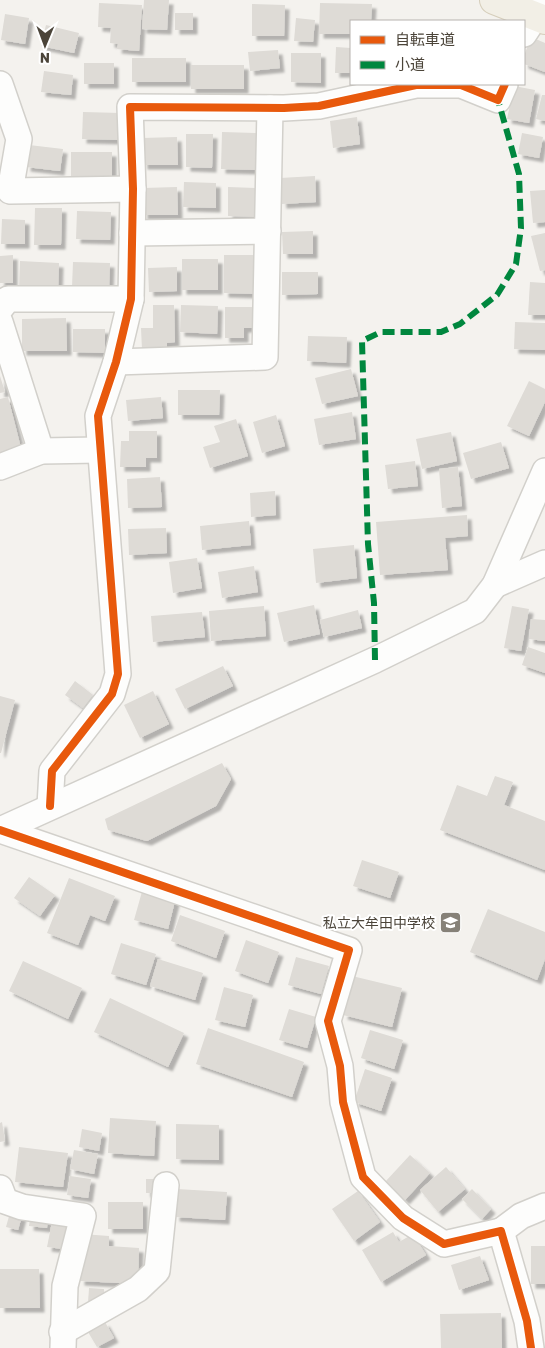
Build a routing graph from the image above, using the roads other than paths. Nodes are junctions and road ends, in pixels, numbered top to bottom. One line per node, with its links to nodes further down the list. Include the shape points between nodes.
1 (494, 0): 2 (main road)
2 (537, 18)
3 (0, 84): 10 (street, via 19,139 10,191)
4 (416, 85): 9 (street, via 319,106)
5 (416, 85): 6 (street)
6 (461, 85)
7 (461, 85): 8 (street, via 498,100)
8 (505, 85)
9 (270, 108): 10 (street, via 130,108); 11 (street)
10 (133, 189): 12 (street)
11 (268, 231): 12 (street); 16 (street, via 266,357)
12 (132, 233): 13 (street)
13 (131, 299): 14 (street, via 8,299); 16 (street)
14 (0, 309)
15 (0, 322): 18 (street)
16 (116, 362): 17 (street, via 98,416)
17 (99, 450): 18 (street); 23 (street, via 118,674 112,694 52,771)
18 (41, 451): 19 (street)
19 (0, 467)
20 (545, 472): 22 (street)
21 (545, 562): 22 (street)
22 (495, 585): 23 (street, via 475,611 450,625)
23 (50, 806): 24 (street)
24 (0, 830): 28 (street, via 349,950 328,1021 340,1066 343,1102 363,1177 403,1218 444,1244)
25 (166, 1185): 29 (street, via 157,1271 138,1289)
26 (0, 1188): 29 (street, via 5,1201 22,1207 83,1216 65,1286)
27 (545, 1206): 28 (street, via 521,1216)
28 (501, 1231): 30 (street, via 527,1321)
29 (63, 1340)
30 (531, 1348)

